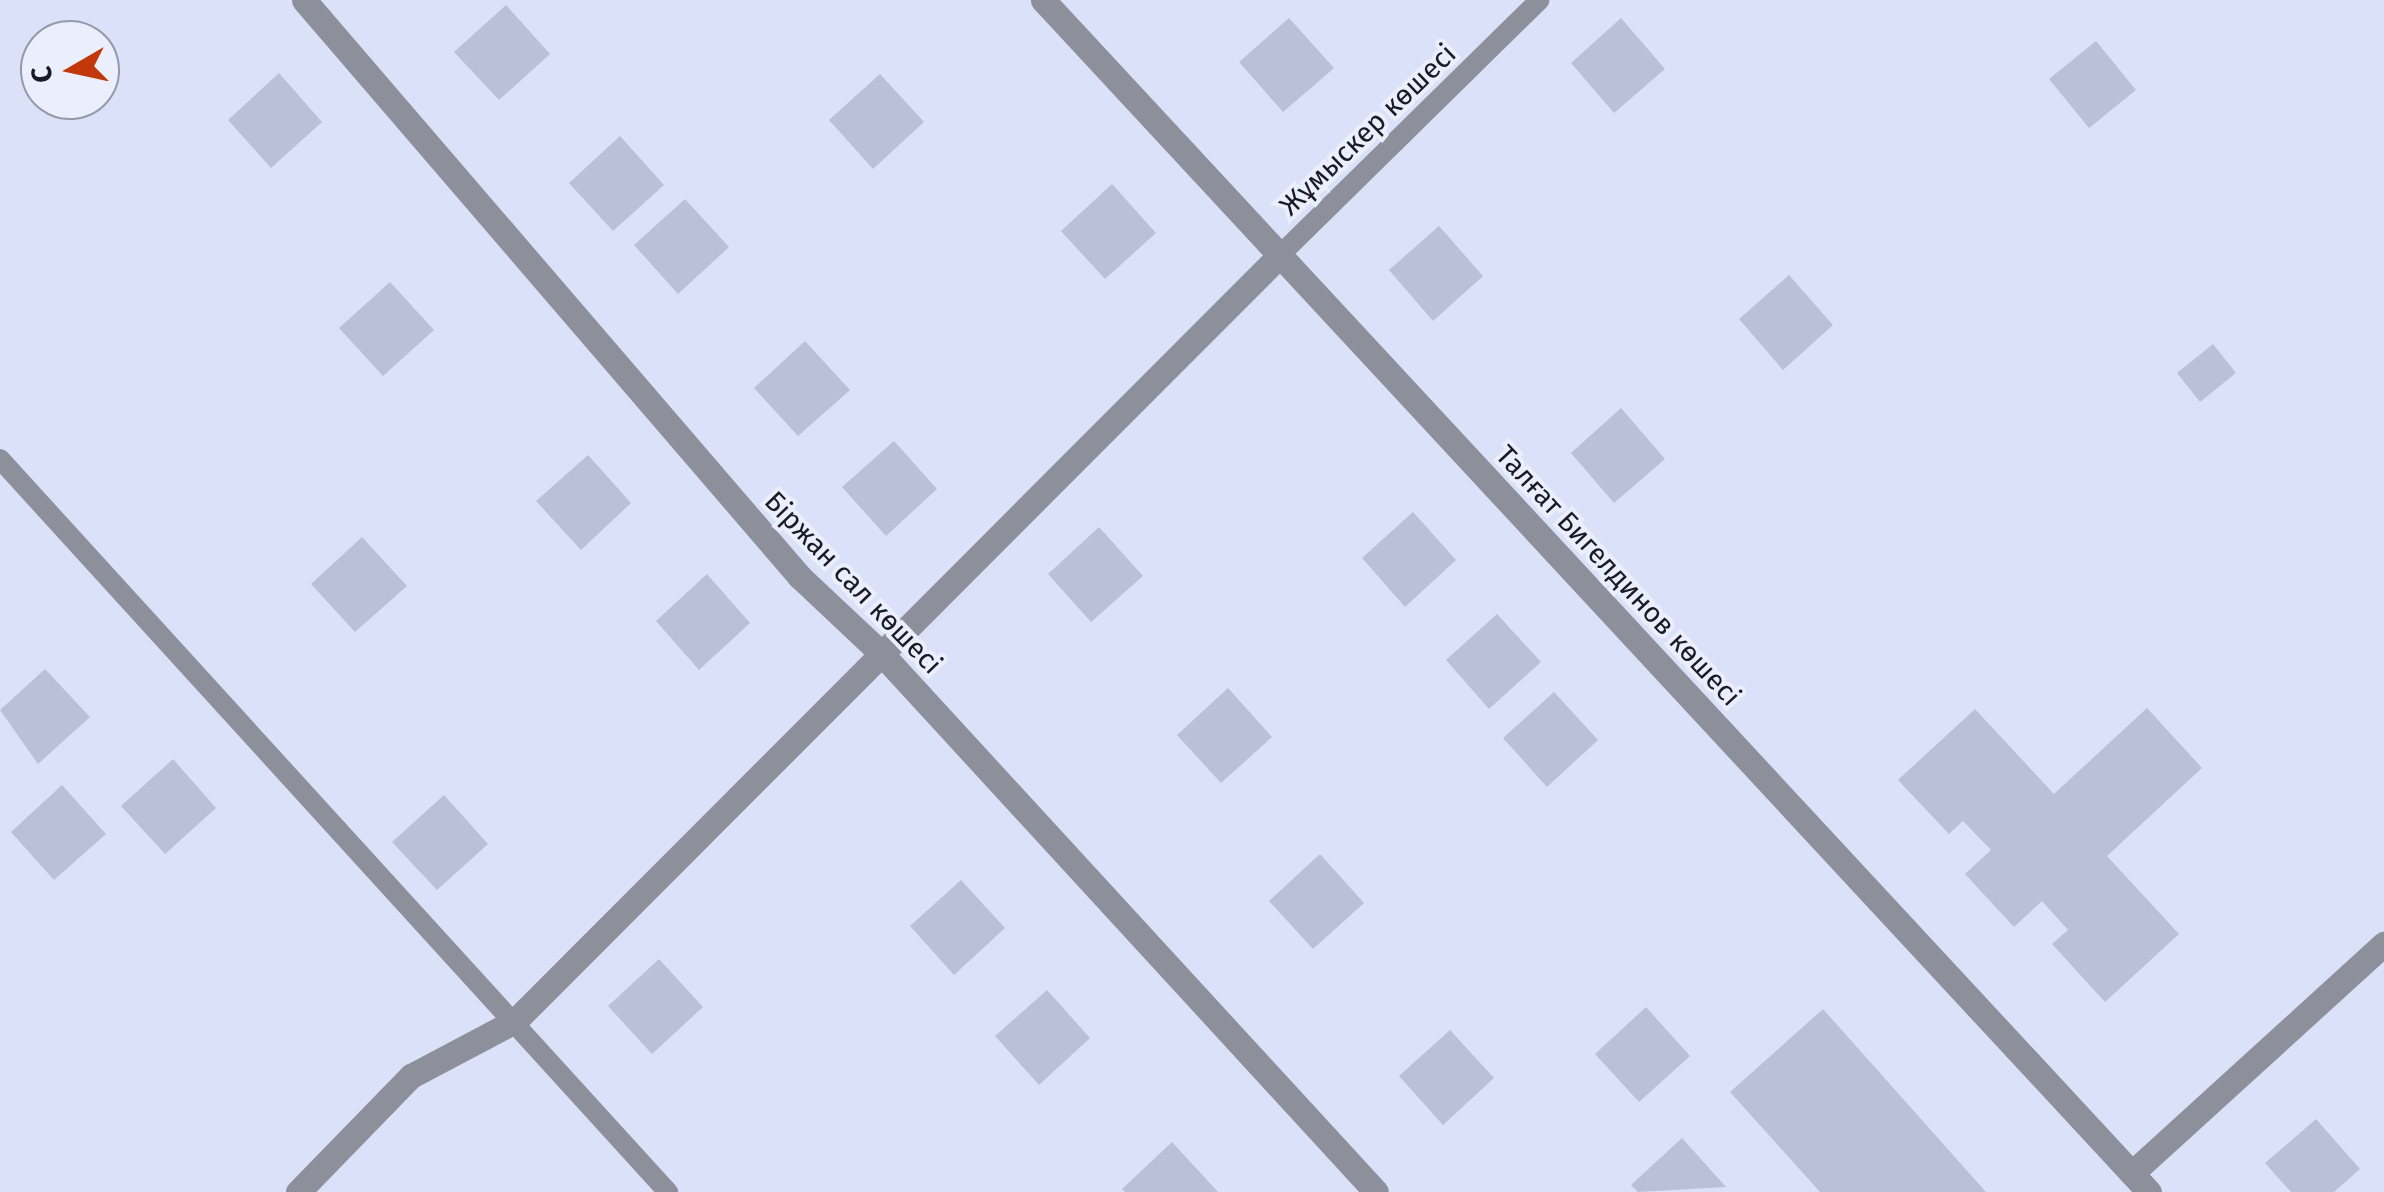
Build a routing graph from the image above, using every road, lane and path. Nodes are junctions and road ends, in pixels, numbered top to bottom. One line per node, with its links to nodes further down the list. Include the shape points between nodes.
1 (304, 0): 6 (street, Біржан сал көшесі, via 800,577)
2 (1043, 0): 4 (street, Талғат Бигелдинов көшесі)
3 (1540, 0): 4 (lane, Жұмыскер көшесі)
4 (1278, 258): 6 (street); 9 (street, Талғат Бигелдинов көшесі)
5 (0, 459): 8 (lane)
6 (880, 652): 8 (street); 12 (street, Біржан сал көшесі)
7 (2384, 944): 9 (street)
8 (515, 1020): 10 (street, via 411,1076); 11 (lane)
9 (2140, 1183)
10 (298, 1192)
11 (668, 1192)
12 (1376, 1192)

